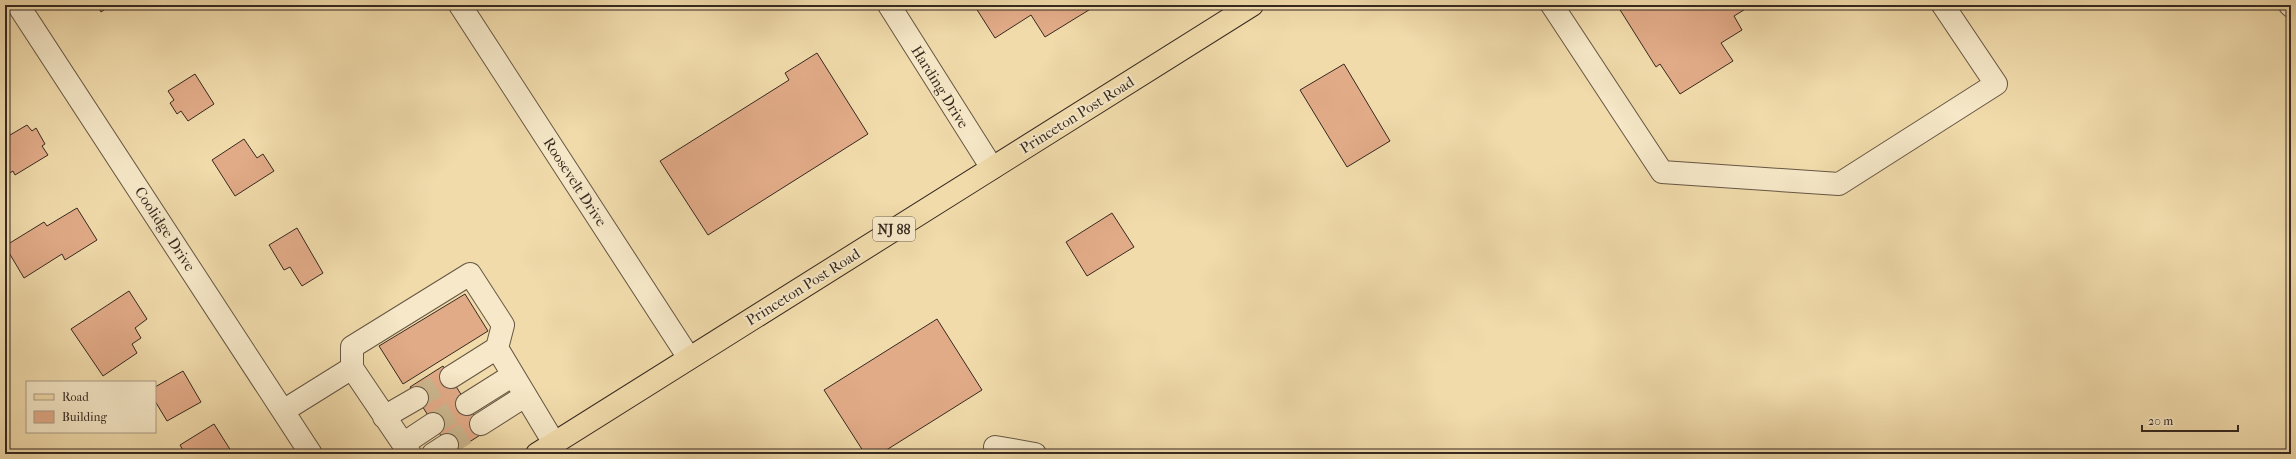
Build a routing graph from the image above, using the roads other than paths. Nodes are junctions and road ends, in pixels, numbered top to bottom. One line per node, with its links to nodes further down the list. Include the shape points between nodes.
1 (18, 5): 16 (street, Coolidge Drive)
2 (460, 5): 9 (street, Roosevelt Drive)
3 (889, 5): 7 (street, Harding Drive)
4 (1252, 5): 7 (main road, Princeton Post Road / NJ 88)
5 (1552, 5): 6 (street, via 1662,172 1839,184 1996,84)
6 (1943, 5)
7 (992, 168): 9 (main road, Princeton Post Road / NJ 88)
8 (497, 348): 10 (street, via 503,325 470,274 352,347); 11 (street); 12 (street)
9 (689, 358): 21 (main road, Princeton Post Road / NJ 88)
10 (352, 368): 16 (street); 17 (street)
11 (513, 375): 13 (street); 15 (street)
12 (451, 377)
13 (525, 396): 19 (street); 21 (street)
14 (418, 398): 17 (street)
15 (467, 404)
16 (283, 411): 23 (street, Coolidge Drive)
17 (384, 416): 22 (street)
18 (433, 424): 22 (street)
19 (481, 424)
20 (995, 447): 24 (street)
21 (545, 448)
22 (406, 449)
23 (311, 454)
24 (1035, 454)

